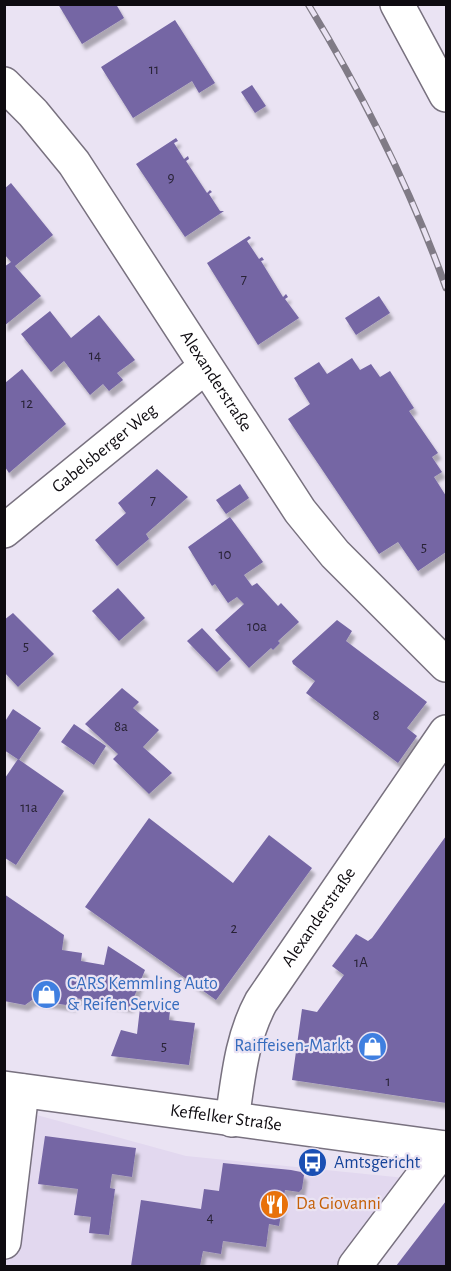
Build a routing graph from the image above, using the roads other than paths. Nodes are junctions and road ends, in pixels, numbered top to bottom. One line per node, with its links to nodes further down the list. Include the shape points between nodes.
1 (397, 4): 3 (street)
2 (4, 84): 4 (street, Alexanderstraße, via 33,112 74,163)
3 (447, 95)
4 (205, 367): 5 (street, Gabelsberger Weg); 6 (street, Alexanderstraße, via 314,528)
5 (4, 531)
6 (447, 665)
7 (447, 732): 9 (street, Alexanderstraße, via 261,1002 247,1032)
8 (13, 1089): 9 (street, Keffelker Straße); 11 (street)
9 (232, 1120): 10 (street, Keffelker Straße)
10 (446, 1148): 12 (street)
11 (4, 1242)
12 (355, 1266)

